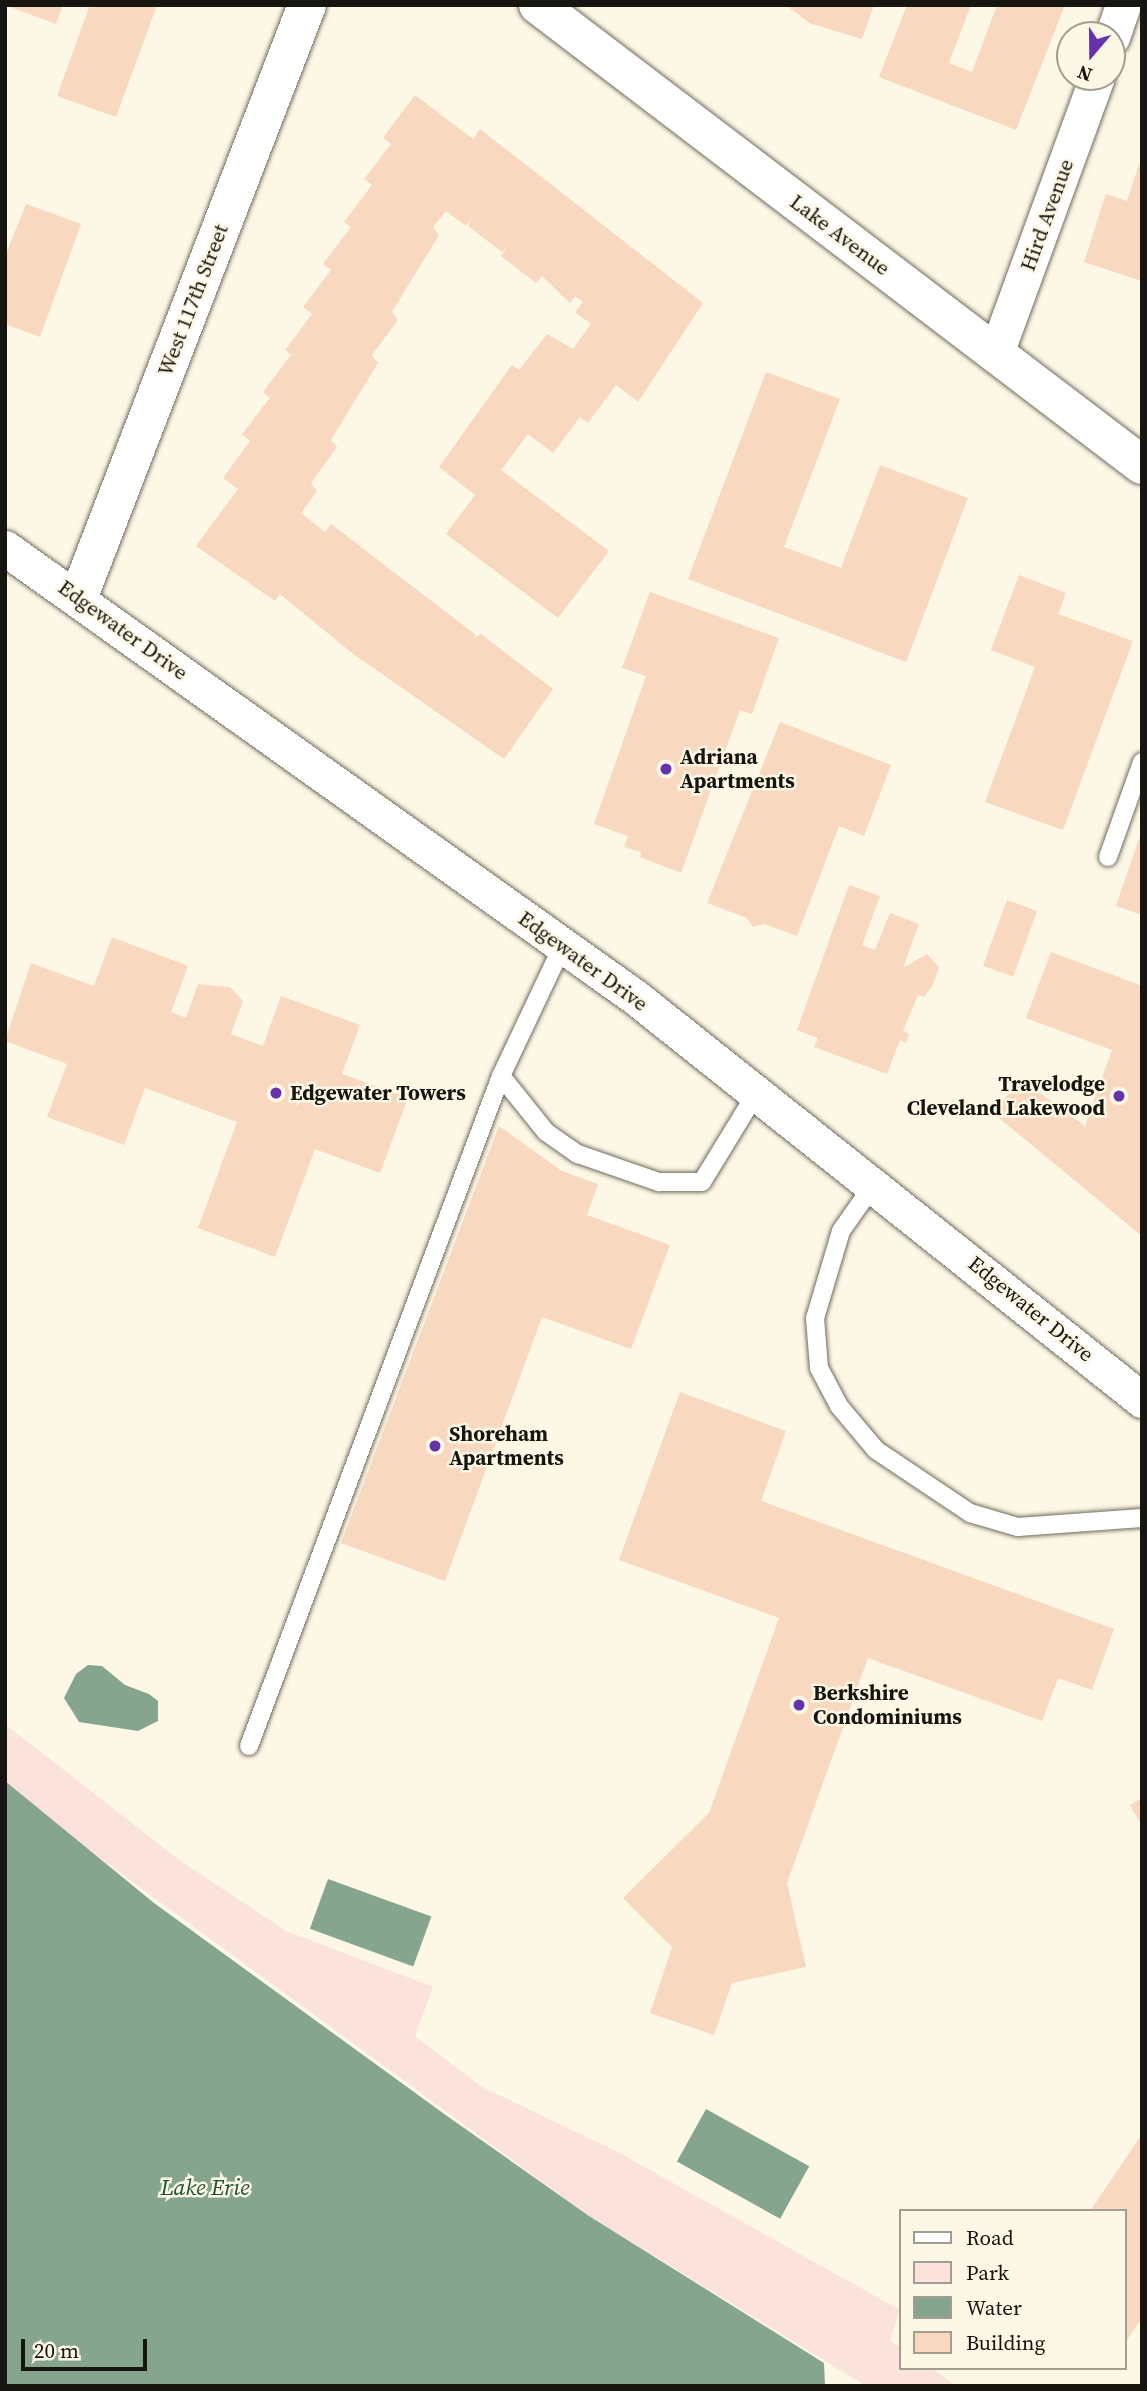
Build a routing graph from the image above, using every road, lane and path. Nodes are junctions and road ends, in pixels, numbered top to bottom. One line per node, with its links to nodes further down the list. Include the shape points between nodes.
1 (307, 5): 7 (street, West 117th Street)
2 (538, 5): 4 (street, Lake Avenue)
3 (1092, 91): 4 (street, Hird Avenue)
4 (996, 353): 5 (street, Lake Avenue)
5 (1142, 465)
6 (5, 548): 7 (street, Edgewater Drive)
7 (79, 596): 10 (street, Edgewater Drive)
8 (1142, 762): 9 (lane)
9 (1108, 857)
10 (562, 947): 11 (lane); 12 (street, Edgewater Drive)
11 (501, 1076): 12 (lane, via 546,1132 578,1154 659,1182 702,1182); 16 (lane)
12 (757, 1092): 13 (street, Edgewater Drive)
13 (874, 1184): 14 (street, Edgewater Drive); 15 (lane, via 841,1231 815,1318 819,1368 839,1406 876,1450 971,1513 1017,1527)
14 (1142, 1400)
15 (1142, 1518)
16 (249, 1746)

